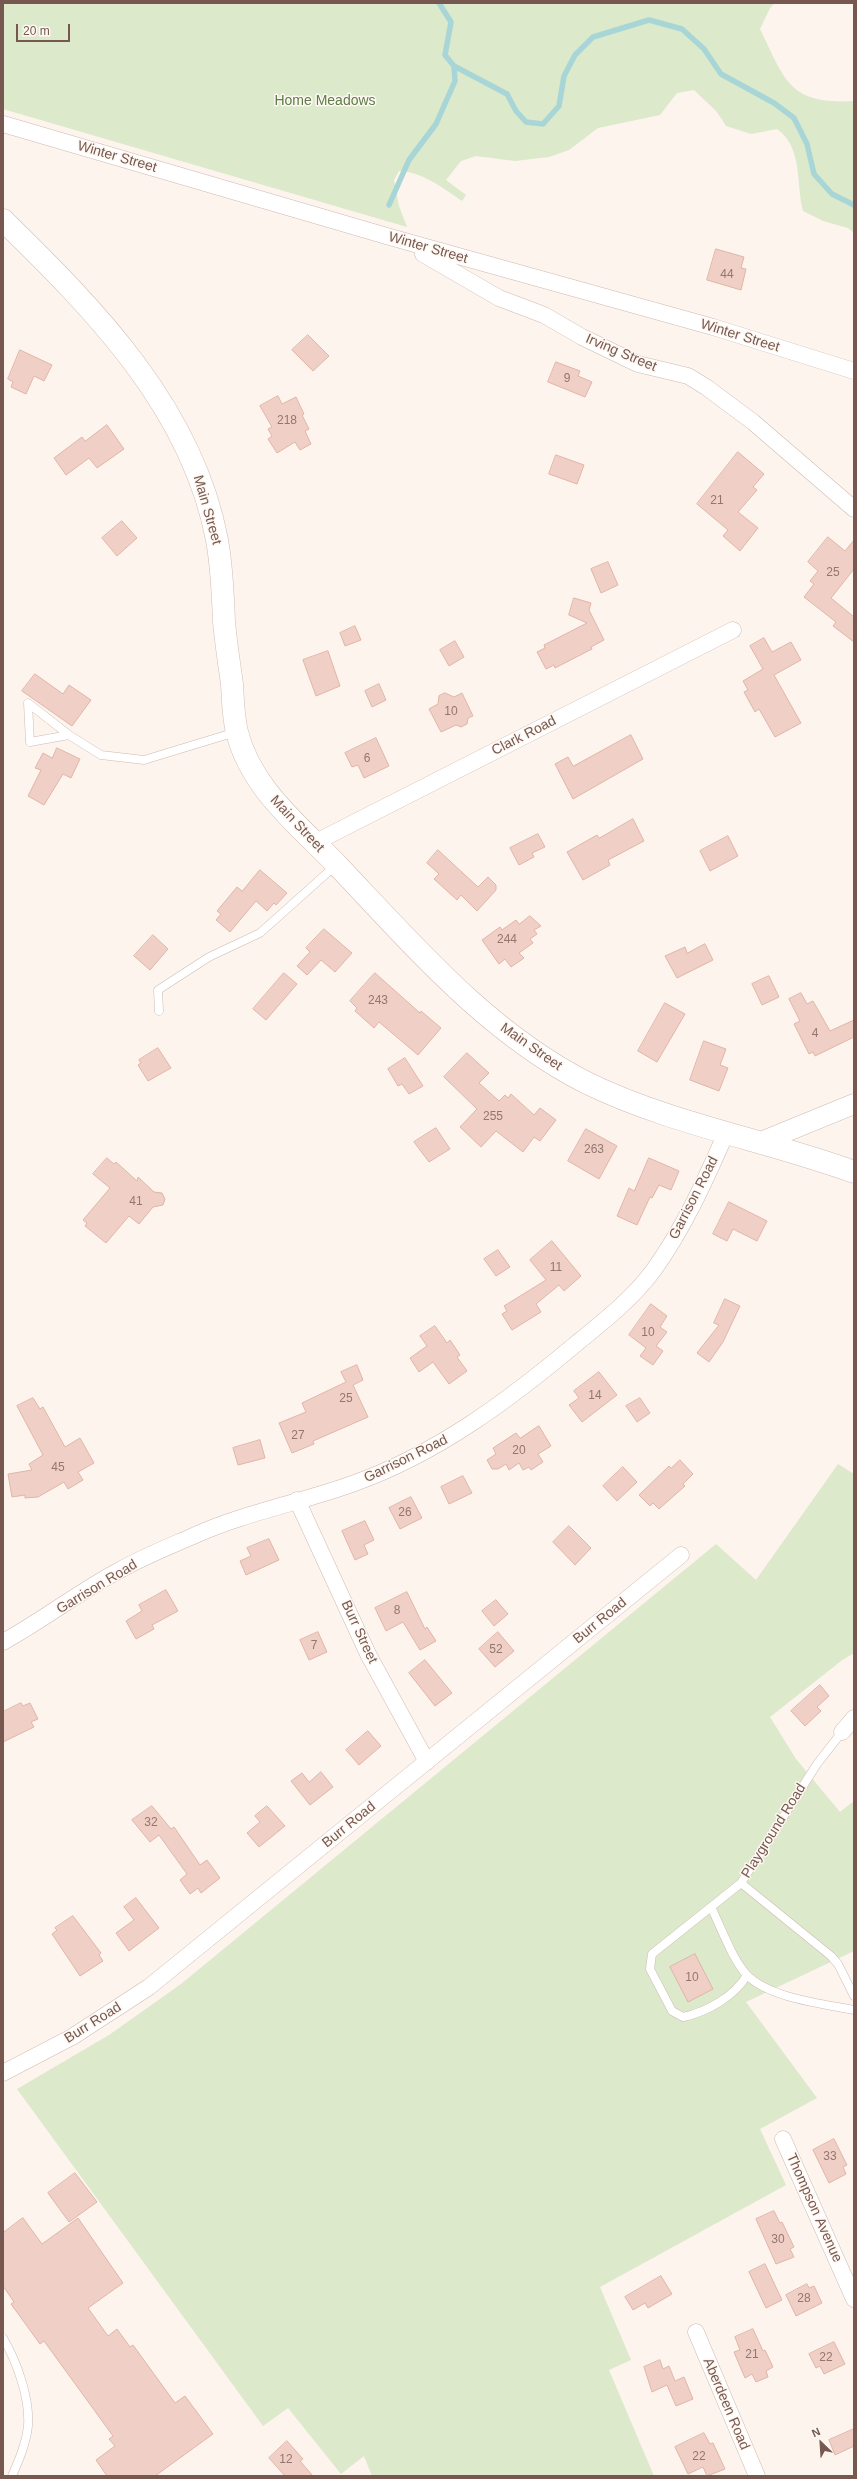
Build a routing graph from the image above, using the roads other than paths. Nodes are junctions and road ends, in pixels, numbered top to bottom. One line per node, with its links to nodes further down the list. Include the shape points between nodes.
1 (3, 124): 3 (street, Winter Street)
2 (3, 220): 7 (main road, Main Street, via 106,325 157,396 191,456 217,538)
3 (390, 238): 4 (street, Winter Street, via 712,327); 5 (street, Irving Street, via 440,263 499,298 544,316 638,364 688,376 753,422)
4 (854, 371)
5 (854, 509)
6 (733, 630): 9 (street, Clark Road)
7 (237, 732): 8 (lane, via 144,760 101,755); 9 (main road, Main Street, via 253,772 286,816)
8 (69, 734): 8 (lane, via 63,730 28,703 30,742)
9 (314, 843): 10 (main road, Main Street)
10 (337, 865): 11 (lane, via 260,933 209,957 158,990); 13 (main road, Main Street, via 457,989 495,1022 555,1065 634,1103)
11 (159, 1011)
12 (854, 1104): 14 (street)
13 (726, 1133): 14 (main road, Main Street); 16 (street, Garrison Road, via 686,1219 653,1271 600,1324 538,1376 434,1448 352,1484)
14 (761, 1142): 15 (main road, Main Street, via 809,1155)
15 (854, 1172)
16 (297, 1500): 18 (street, Garrison Road, via 226,1522 120,1570); 21 (street, Burr Street, via 368,1654)
17 (681, 1555): 21 (street, Burr Road)
18 (3, 1642)
19 (854, 1718): 20 (street, Playground Road)
20 (842, 1732): 22 (lane, Playground Road, via 817,1764)
21 (427, 1762): 27 (street, Burr Road, via 149,1987 72,2037)
22 (741, 1883): 23 (lane, Playground Road); 25 (lane, via 831,1956)
23 (711, 1907): 24 (lane); 24 (lane, Playground Road, via 652,1954 650,1969 672,2011 683,2018 696,2014 733,1993)
24 (747, 1975): 26 (lane, via 763,1986 789,1996)
25 (854, 1996)
26 (854, 2010)
27 (3, 2073)
28 (783, 2139): 29 (street, Thompson Avenue)
29 (854, 2299)
30 (696, 2332): 33 (street, Aberdeen Road)
31 (3, 2338): 32 (lane, via 20,2380 28,2426 22,2454)
32 (12, 2476)
33 (757, 2476)

